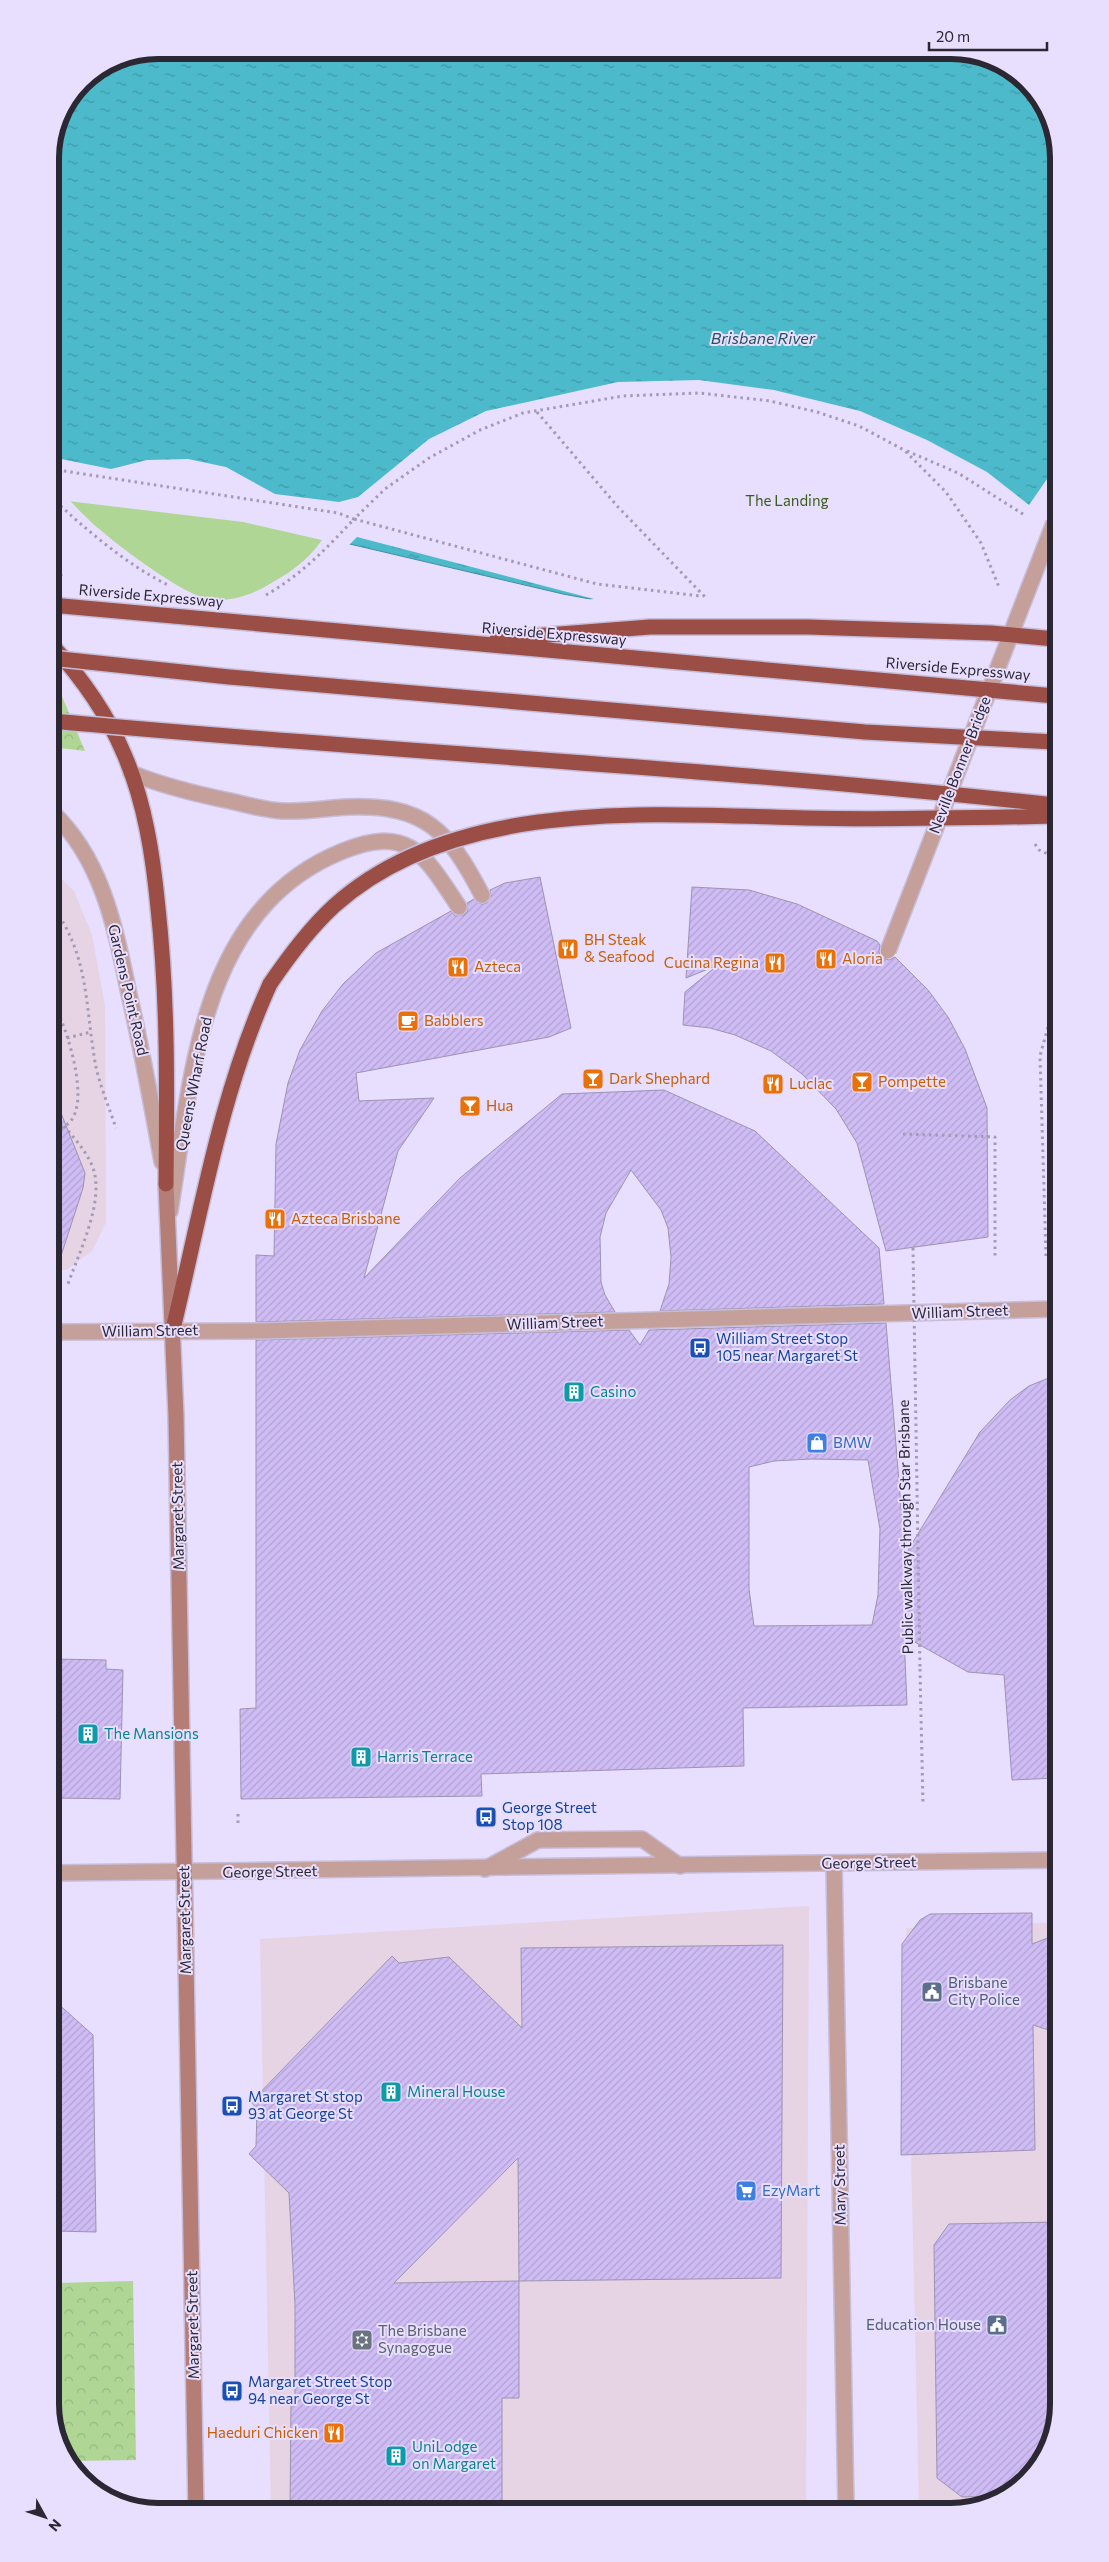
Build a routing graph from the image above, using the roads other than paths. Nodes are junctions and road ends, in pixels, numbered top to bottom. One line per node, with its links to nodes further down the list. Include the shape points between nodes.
1 (1050, 533): 16 (street, Neville Bonner Bridge, bridge)
2 (59, 606): 4 (highway, Riverside Expressway, bridge)
3 (1050, 639): 4 (highway, bridge, via 808,626 650,626)
4 (453, 642): 7 (highway, Riverside Expressway, bridge)
5 (59, 654): 10 (highway, via 88,688 104,714 120,743)
6 (59, 659): 9 (highway, bridge, via 229,677 865,732)
7 (1050, 696)
8 (59, 722): 11 (highway, bridge, via 245,739 929,791)
9 (1050, 742)
10 (131, 774): 14 (street, via 168,787 264,809 364,806 399,810 426,822 446,837); 17 (highway, via 151,851 161,935 167,1039)
11 (1050, 804)
12 (1050, 816): 20 (highway, bridge, via 890,820 706,816 555,821 480,832 423,851 355,889 334,906 288,958 270,984 254,1021 228,1094)
13 (59, 820): 17 (street, Gardens Point Road, via 81,845 96,871 105,897 140,1040)
14 (482, 895)
15 (459, 907): 18 (street, Queens Wharf Road, via 421,855 402,843 382,841 350,848 315,865 294,879 256,914 231,951 219,976 205,1021 195,1062)
16 (888, 951)
17 (166, 1184): 18 (main road, Margaret Street)
18 (169, 1221): 20 (main road, Margaret Street)
19 (1050, 1309): 20 (street, William Street, via 259,1331)
20 (173, 1330): 21 (street, William Street); 27 (main road, Margaret Street)
21 (59, 1332)
22 (1050, 1860): 23 (street, George Street)
23 (834, 1863): 24 (street, George Street); 29 (street, Mary Street)
24 (680, 1866): 25 (street, George Street); 25 (street, George Street, via 642,1839 538,1840)
25 (485, 1869): 27 (street, George Street)
26 (59, 1873): 27 (street, George Street)
27 (184, 1873): 28 (main road, Margaret Street)
28 (196, 2503)
29 (846, 2503)

